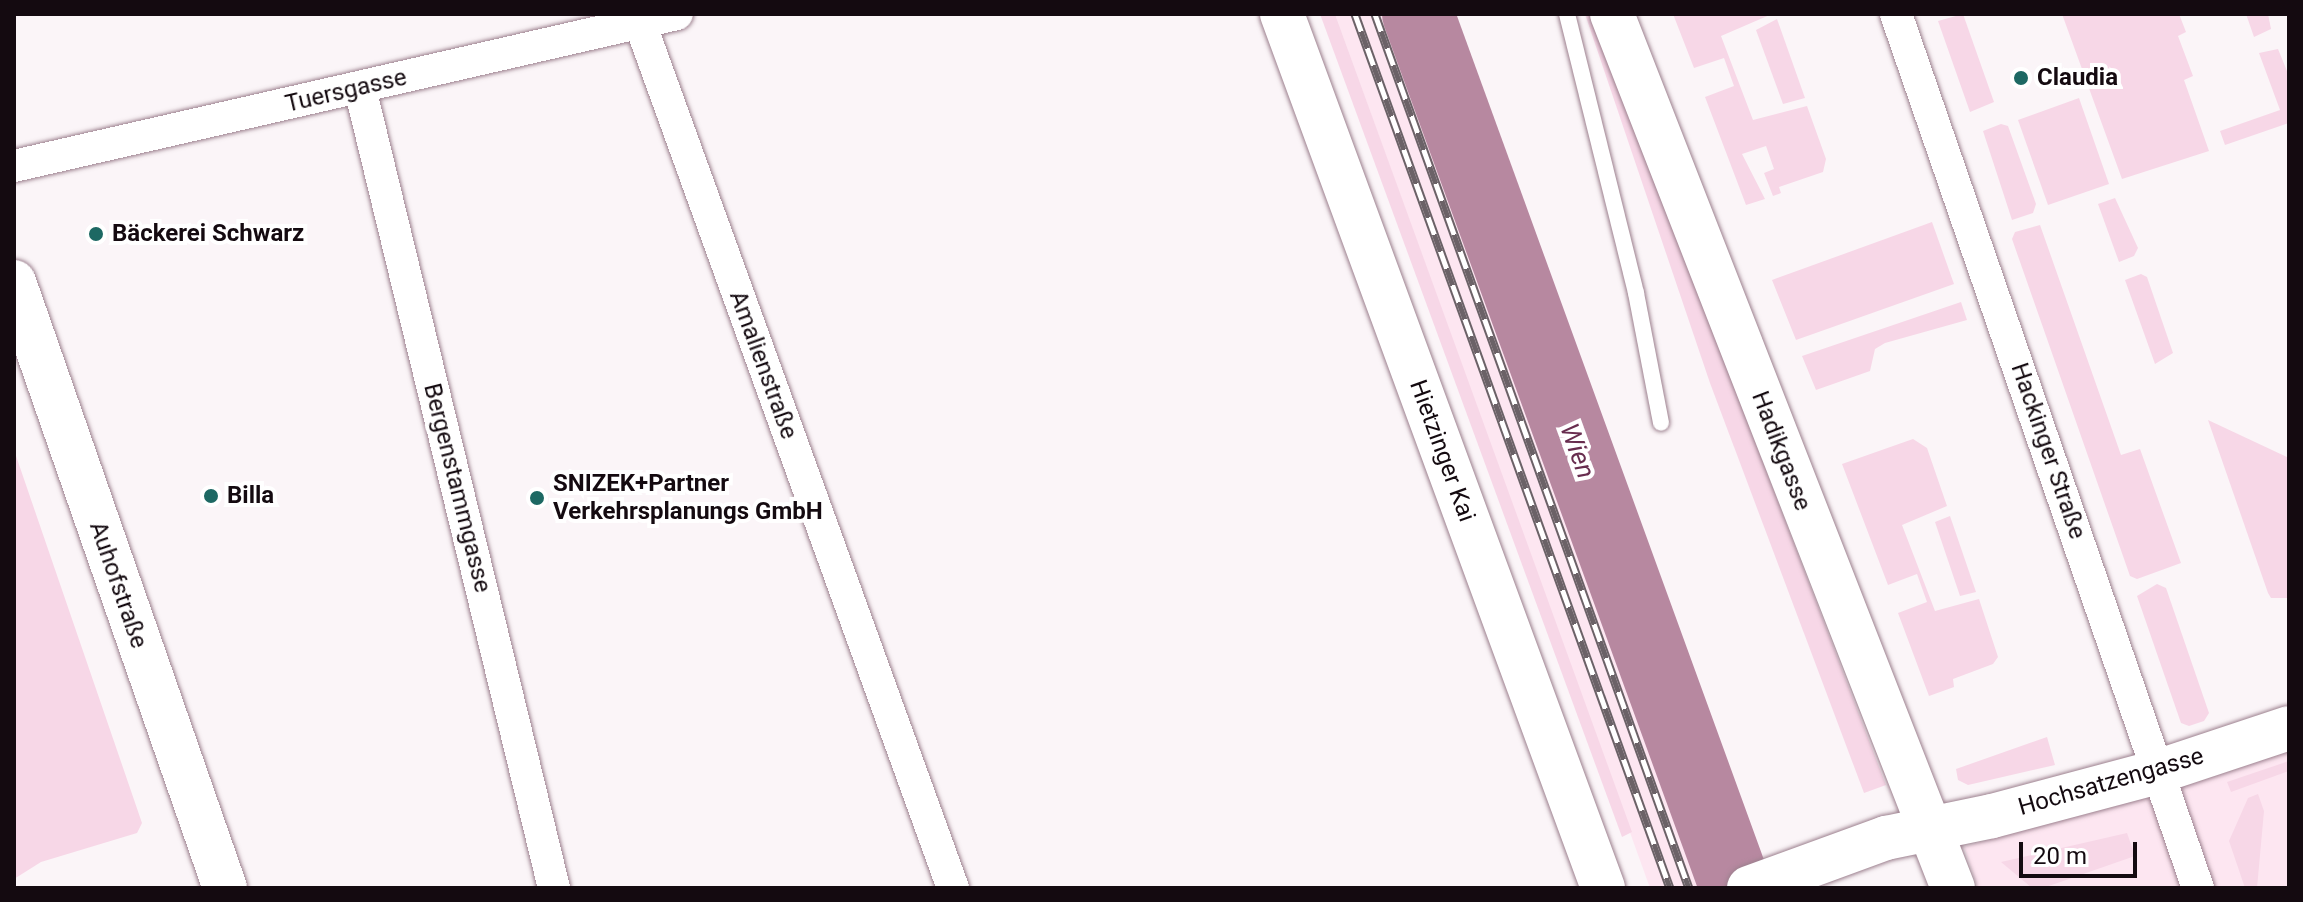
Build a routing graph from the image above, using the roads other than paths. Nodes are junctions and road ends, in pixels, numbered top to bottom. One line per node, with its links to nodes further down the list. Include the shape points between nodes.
1 (677, 14): 6 (street, Tuersgasse)
2 (1282, 14): 17 (main road, Hietzinger Kai)
3 (1567, 14): 10 (lane, via 1636,293)
4 (1612, 14): 13 (main road, Hadikgasse, via 1862,666)
5 (1896, 14): 12 (street, Hackinger Straße)
6 (640, 23): 7 (street, Tuersgasse); 16 (street, Amalienstraße)
7 (360, 88): 8 (street, Tuersgasse); 15 (street, Bergenstammgasse)
8 (14, 166)
9 (14, 282): 14 (main road, Auhofstraße)
10 (1661, 423)
11 (2289, 728): 12 (main road, Hochsatzengasse)
12 (2157, 772): 13 (main road, Hochsatzengasse); 20 (street, Hackinger Straße)
13 (1932, 830): 18 (main road, Hochsatzengasse, via 1857,848); 19 (main road, Hadikgasse)
14 (225, 888)
15 (554, 888)
16 (953, 888)
17 (1603, 888)
18 (1749, 888)
19 (1953, 888)
20 (2198, 888)

